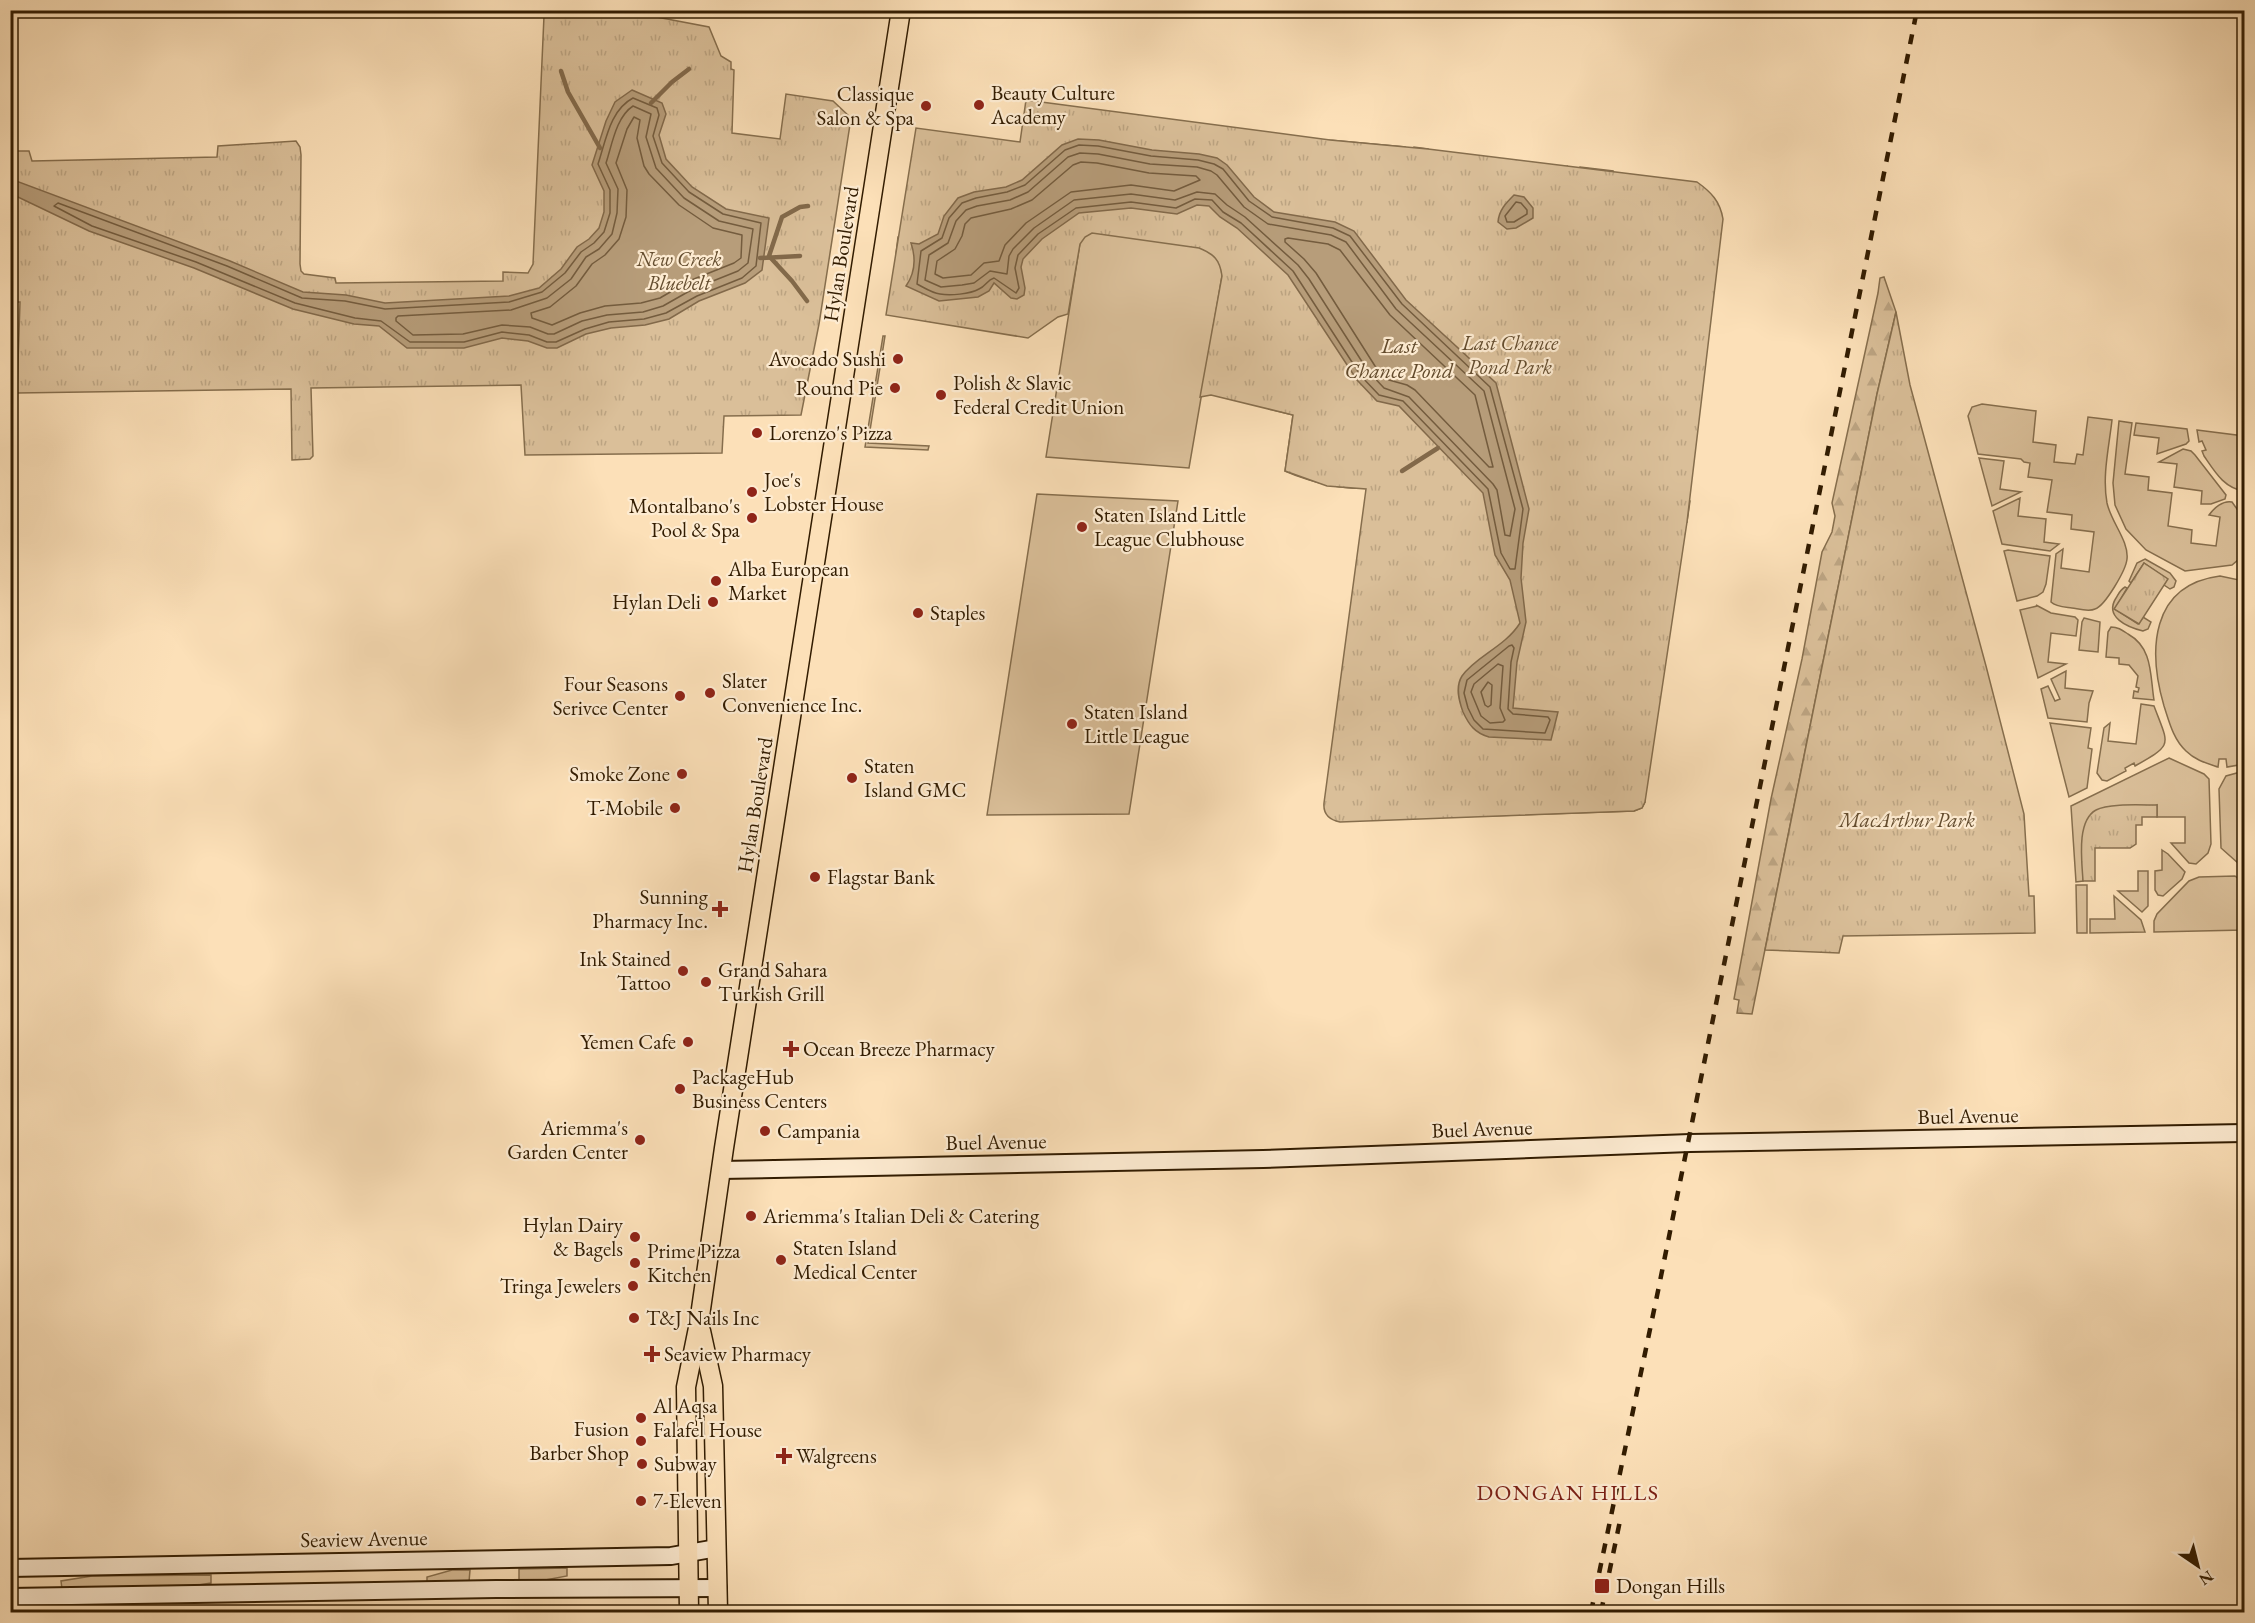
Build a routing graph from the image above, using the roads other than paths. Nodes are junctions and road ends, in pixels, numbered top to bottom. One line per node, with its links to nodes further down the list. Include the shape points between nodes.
1 (901, 10): 3 (main road, Hylan Boulevard)
2 (2244, 1132): 3 (street, Buel Avenue, via 1690,1143 1263,1160)
3 (721, 1170): 4 (main road, Hylan Boulevard)
4 (699, 1323): 5 (main road, Hylan Boulevard, via 713,1386); 6 (main road, Hylan Boulevard, via 686,1387)
5 (717, 1548): 6 (street, Seaview Avenue); 9 (main road, Hylan Boulevard)
6 (689, 1553): 7 (street, Seaview Avenue); 8 (main road, Hylan Boulevard)
7 (10, 1568)
8 (689, 1588): 9 (street); 10 (street); 11 (main road, Hylan Boulevard)
9 (718, 1588): 12 (main road, Hylan Boulevard)
10 (10, 1597)
11 (689, 1612)
12 (718, 1612)

